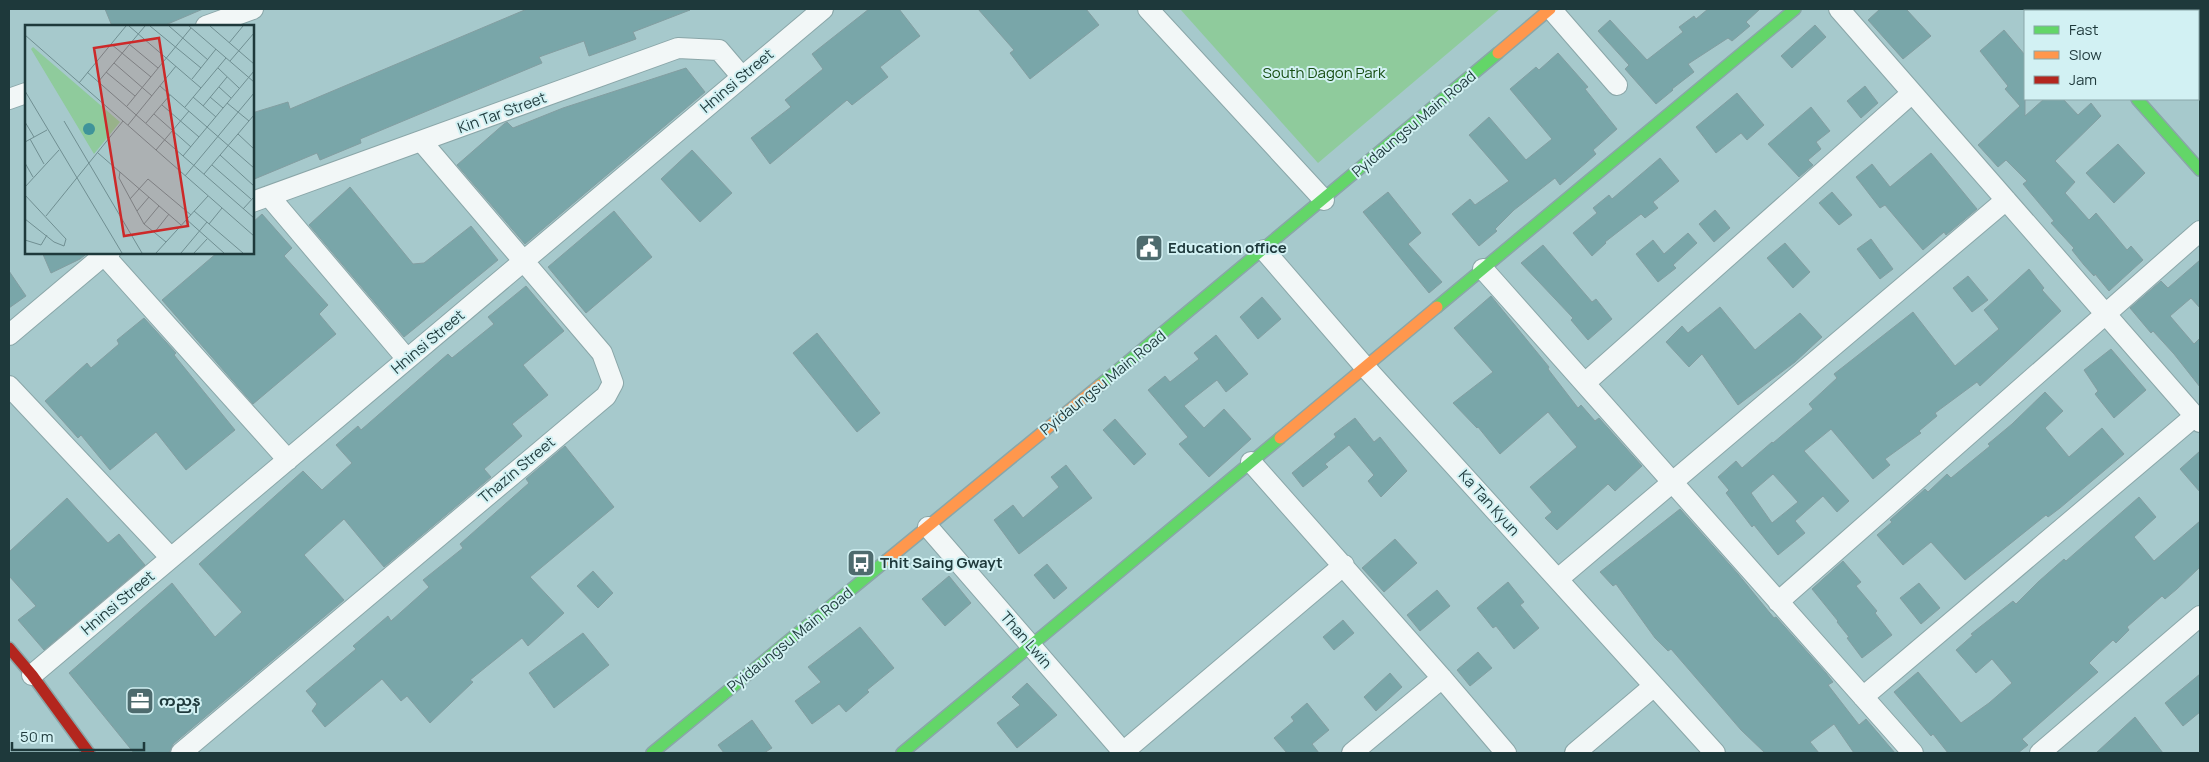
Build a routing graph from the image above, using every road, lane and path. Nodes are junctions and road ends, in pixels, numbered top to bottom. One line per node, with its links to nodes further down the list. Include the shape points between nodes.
1 (253, 9): 7 (street)
2 (823, 9): 8 (street, Hninsi Street)
3 (1148, 9): 17 (street)
4 (1550, 9): 9 (street); 17 (street, Pyidaungsu Main Road)
5 (1795, 9): 23 (street)
6 (1838, 9): 11 (street)
7 (209, 25)
8 (742, 77): 14 (street, Kin Tar Street, via 719,50 678,48); 22 (street, Hninsi Street)
9 (1617, 85)
10 (25, 93): 12 (street)
11 (1912, 93): 18 (street); 28 (street)
12 (9, 99)
13 (2138, 100): 15 (street)
14 (422, 142): 16 (street, Kin Tar Street); 22 (street, Thazin Street)
15 (2200, 170)
16 (261, 199): 26 (street)
17 (1324, 200): 20 (street, Pyidaungsu Main Road)
18 (2006, 200): 24 (street); 33 (street)
19 (2200, 231): 24 (street)
20 (1264, 250): 27 (street, Ka Tan Kyun); 34 (street, Pyidaungsu Main Road)
21 (107, 254): 25 (street); 31 (street)
22 (524, 261): 26 (street, Hninsi Street); 47 (street, Thazin Street, via 602,354 613,383 606,396)
23 (1483, 269): 27 (street); 28 (street)
24 (2105, 313): 30 (street); 38 (street)
25 (9, 335)
26 (407, 359): 31 (street, Hninsi Street)
27 (1365, 367): 32 (street); 37 (street, Ka Tan Kyun)
28 (1585, 383): 33 (street)
29 (9, 386): 35 (street)
30 (2198, 419): 45 (street)
31 (288, 460): 35 (street, Hninsi Street)
32 (1251, 462): 36 (street); 40 (street)
33 (1673, 482): 37 (street); 38 (street)
34 (928, 527): 40 (street, Than Lwin); 48 (street, Pyidaungsu Main Road)
35 (171, 558): 42 (street, Hninsi Street)
36 (1344, 566): 43 (street); 50 (street)
37 (1558, 579): 44 (street, Ka Tan Kyun)
38 (1778, 602): 45 (street)
39 (2200, 616): 56 (street)
40 (1031, 646): 49 (street); 50 (street, Than Lwin)
41 (9, 648): 42 (street)
42 (32, 675): 46 (street)
43 (1442, 678): 51 (street); 52 (street)
44 (1654, 686): 53 (street); 54 (street, Ka Tan Kyun)
45 (1863, 697): 55 (street)
46 (86, 752)
47 (181, 753)
48 (652, 753)
49 (902, 753)
50 (1123, 753)
51 (1352, 753)
52 (1506, 753)
53 (1575, 753)
54 (1715, 753)
55 (1913, 753)
56 (2040, 753)

